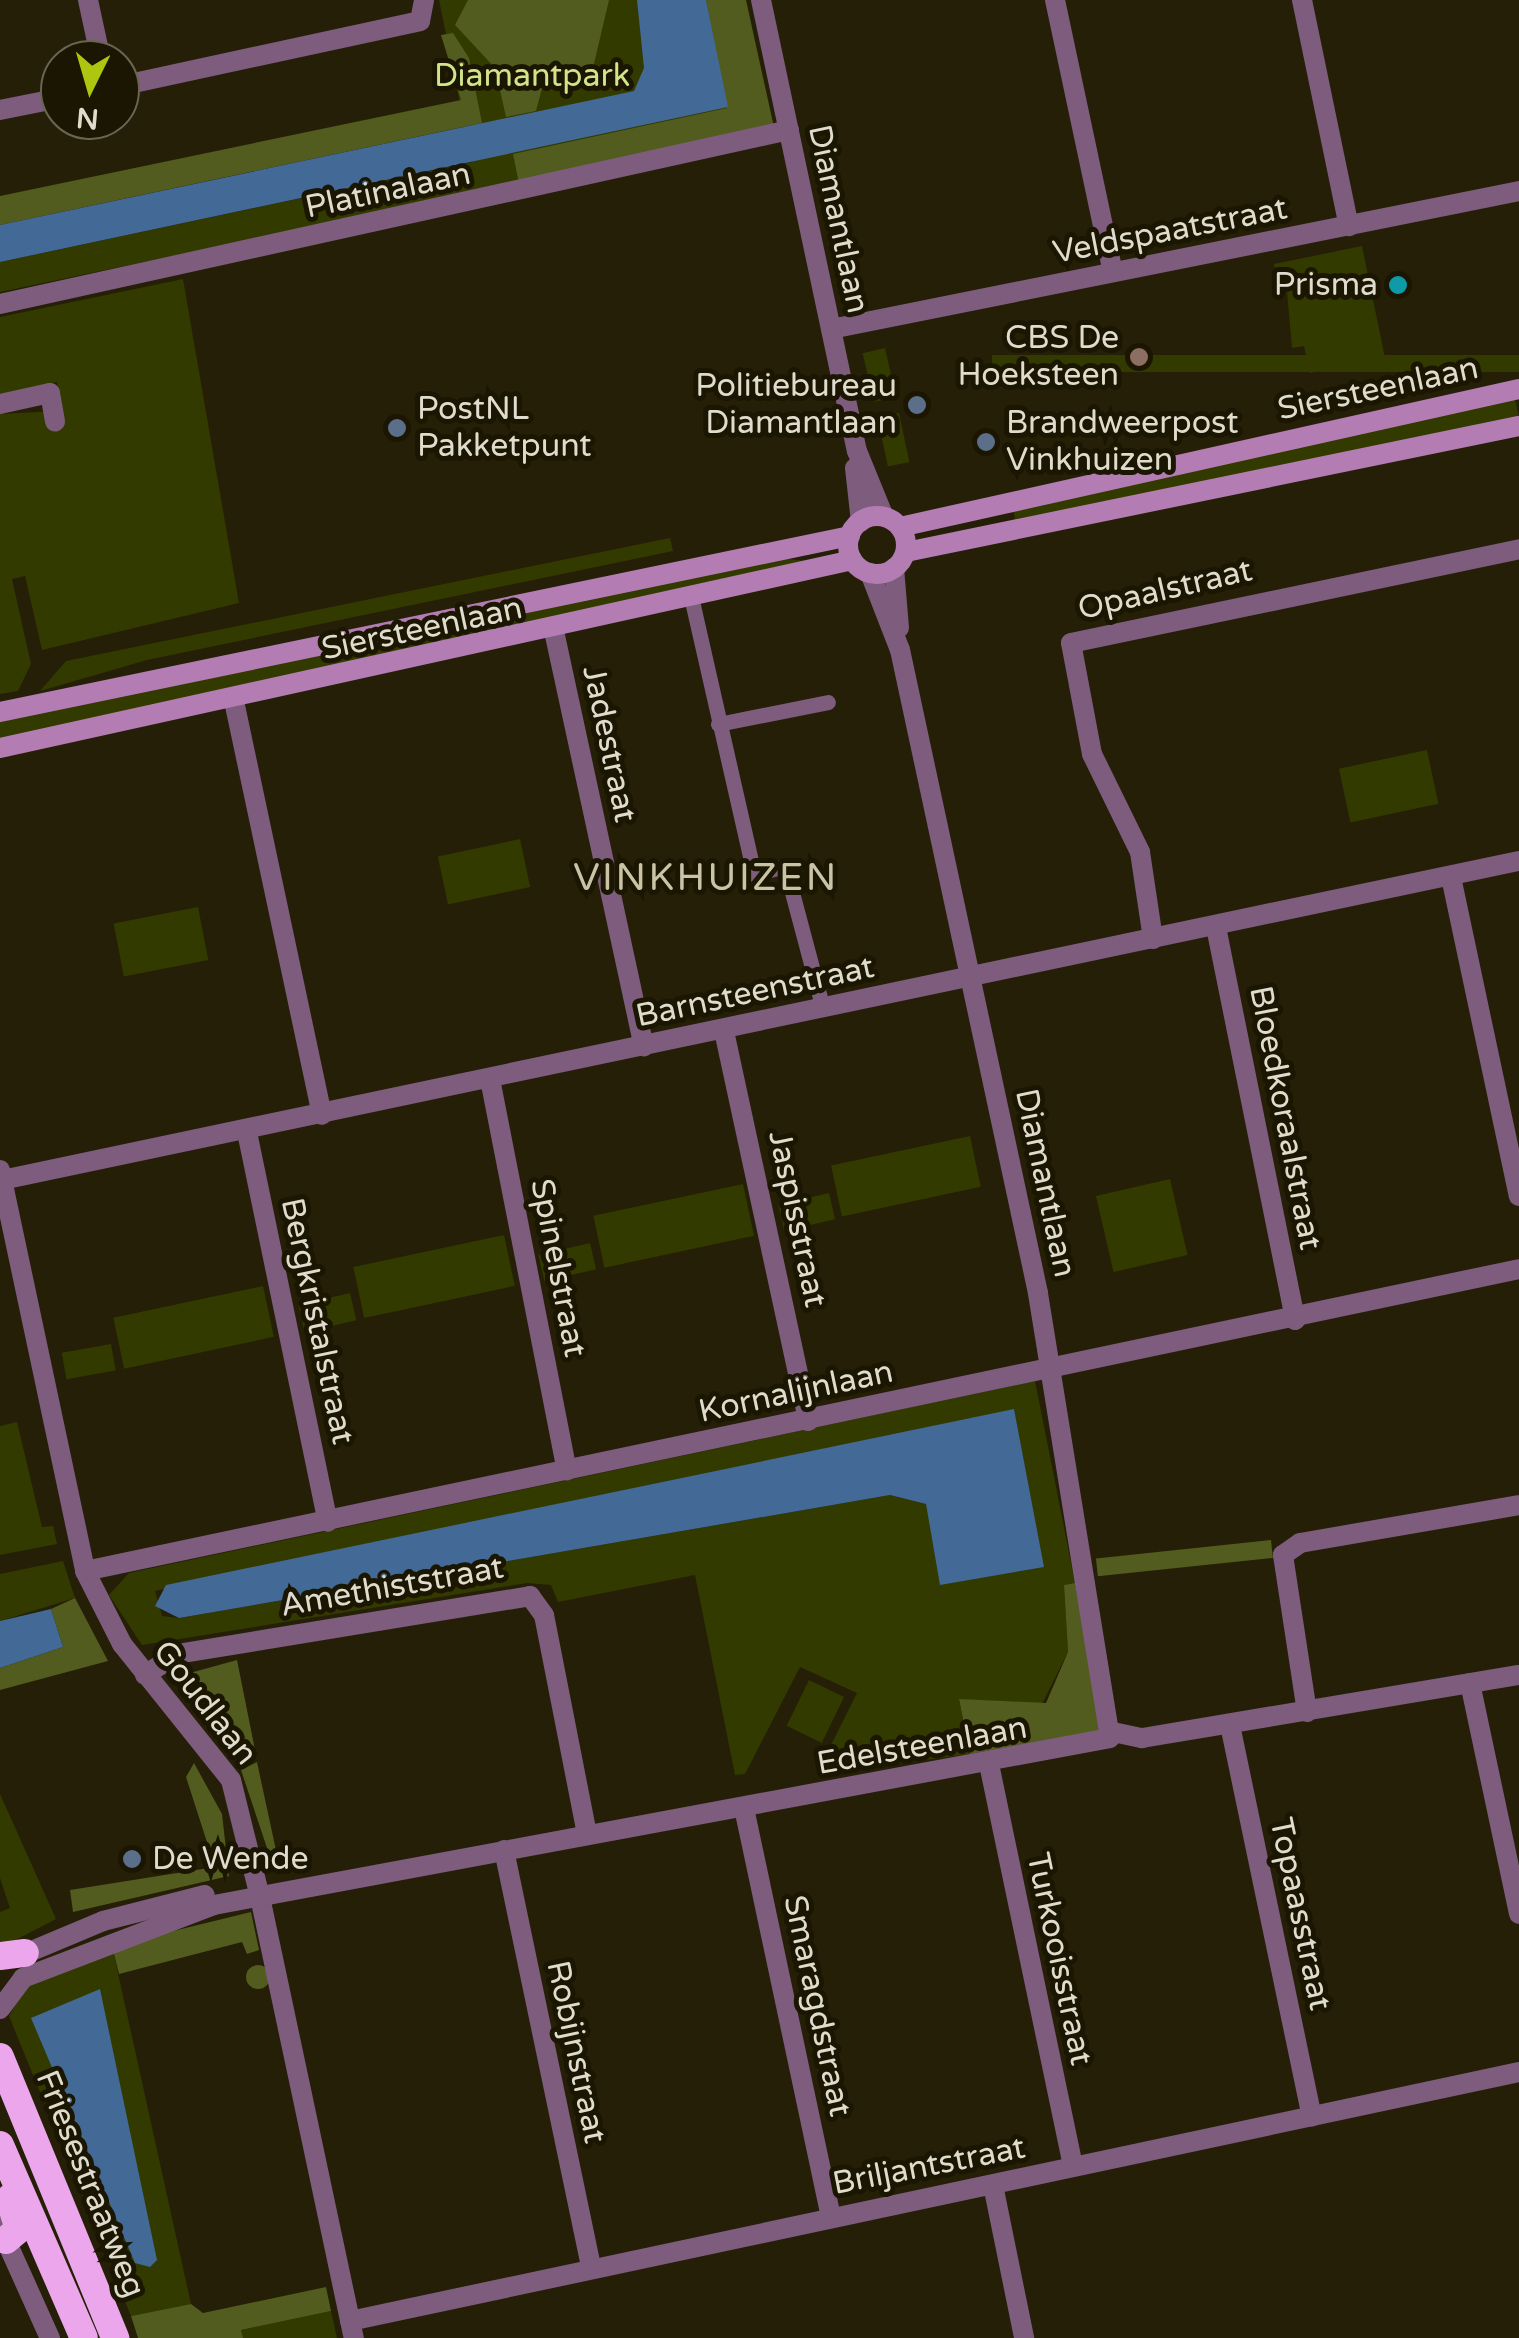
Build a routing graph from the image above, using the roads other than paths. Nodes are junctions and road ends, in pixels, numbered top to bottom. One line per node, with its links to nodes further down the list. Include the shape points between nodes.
1 (88, 0): 6 (street)
2 (424, 0): 7 (street, via 420,21)
3 (761, 0): 10 (street, Diamantlaan)
4 (1055, 0): 13 (street)
5 (1302, 0): 12 (street)
6 (97, 40)
7 (140, 82)
8 (40, 102): 9 (street)
9 (0, 110)
10 (788, 130): 14 (street, Platinalaan); 15 (street, Diamantlaan)
11 (1519, 190): 12 (street, Veldspaatstraat)
12 (1349, 226): 13 (street, Veldspaatstraat)
13 (1113, 272): 15 (street, Veldspaatstraat)
14 (0, 304)
15 (831, 329): 20 (street, Diamantlaan)
16 (1519, 388): 21 (main road, Siersteenlaan)
17 (0, 404): 18 (street, via 50,393)
18 (55, 422)
19 (1519, 426): 24 (main road, Siersteenlaan)
20 (857, 451): 21 (street, Diamantlaan); 22 (street, Diamantlaan)
21 (892, 522): 22 (main road, Siersteenlaan); 24 (main road)
22 (856, 529): 25 (main road); 31 (main road, Siersteenlaan)
23 (1519, 549): 37 (street, Opaalstraat, via 1071,643 1092,754 1140,852)
24 (900, 560): 25 (main road, Siersteenlaan); 28 (street, Diamantlaan)
25 (862, 566): 26 (main road, Siersteenlaan); 28 (street, Diamantlaan)
26 (692, 601): 27 (main road, Siersteenlaan); 32 (street)
27 (554, 631): 29 (main road, Siersteenlaan); 41 (street, Jadestraat)
28 (900, 650): 38 (street, Diamantlaan)
29 (234, 700): 33 (main road, Siersteenlaan); 43 (street)
30 (828, 702): 32 (street)
31 (0, 712)
32 (718, 724): 39 (street, via 754,874 785,866)
33 (0, 748)
34 (1519, 861): 35 (street, Barnsteenstraat)
35 (1451, 877): 36 (street, Barnsteenstraat); 46 (street)
36 (1216, 927): 37 (street, Barnsteenstraat); 48 (street, Bloedkoraalstraat)
37 (1154, 939): 38 (street, Barnsteenstraat)
38 (969, 977): 39 (street, Barnsteenstraat); 49 (street, Diamantlaan)
39 (823, 1009): 40 (street, Barnsteenstraat)
40 (724, 1031): 41 (street, Barnsteenstraat); 50 (street, Jaspisstraat)
41 (644, 1046): 42 (street, Barnsteenstraat)
42 (490, 1079): 43 (street, Barnsteenstraat); 51 (street, Spinelstraat)
43 (322, 1115): 44 (street, Barnsteenstraat)
44 (247, 1132): 45 (street, Barnsteenstraat); 53 (street, Bergkristalstraat)
45 (1, 1175): 54 (street, Goudlaan)
46 (1519, 1196)
47 (1519, 1270): 48 (street, Kornalijnlaan)
48 (1295, 1320): 49 (street, Kornalijnlaan)
49 (1052, 1370): 50 (street, Kornalijnlaan); 60 (street, Diamantlaan)
50 (808, 1421): 51 (street, Kornalijnlaan)
51 (567, 1470): 53 (street, Kornalijnlaan)
52 (1519, 1506): 58 (street, via 1300,1543 1283,1555)
53 (328, 1522): 54 (street, Kornalijnlaan)
54 (85, 1571): 55 (street, Goudlaan)
55 (145, 1675): 63 (street, Amethiststraat, via 177,1654 530,1596 544,1615); 65 (street, Goudlaan, via 231,1780)
56 (1519, 1675): 57 (street, Edelsteenlaan)
57 (1470, 1683): 58 (street, Edelsteenlaan); 66 (street)
58 (1307, 1712): 59 (street, Edelsteenlaan)
59 (1230, 1725): 60 (street, Edelsteenlaan, via 1142,1738); 72 (street, Topaasstraat)
60 (1113, 1732): 61 (street, Edelsteenlaan, via 1098,1745)
61 (989, 1764): 62 (street, Edelsteenlaan); 74 (street, Turkooisstraat)
62 (744, 1808): 63 (street, Edelsteenlaan); 77 (street, Smaragdstraat)
63 (587, 1834): 64 (street, Edelsteenlaan)
64 (504, 1850): 65 (street, Edelsteenlaan); 79 (street, Robijnstraat)
65 (259, 1891): 67 (street, Edelsteenlaan, via 120,1916); 80 (street, Goudlaan)
66 (1519, 1914)
67 (16, 1962): 68 (street, Edelsteenlaan); 69 (street)
68 (0, 1966)
69 (0, 2008)
70 (0, 2056): 83 (highway, Friesestraatweg)
71 (1519, 2072): 72 (street, Briljantstraat)
72 (1312, 2116): 74 (street, Briljantstraat)
73 (0, 2145): 82 (highway, Friesestraatweg)
74 (1073, 2166): 76 (street, Briljantstraat)
75 (0, 2180): 78 (highway, via 19,2221)
76 (993, 2185): 77 (street, Briljantstraat); 84 (street)
77 (831, 2216): 79 (street, Briljantstraat)
78 (3, 2233): 81 (street)
79 (592, 2267): 80 (street, Briljantstraat)
80 (352, 2329)
81 (50, 2338)
82 (84, 2338)
83 (116, 2338)
84 (1024, 2338)

